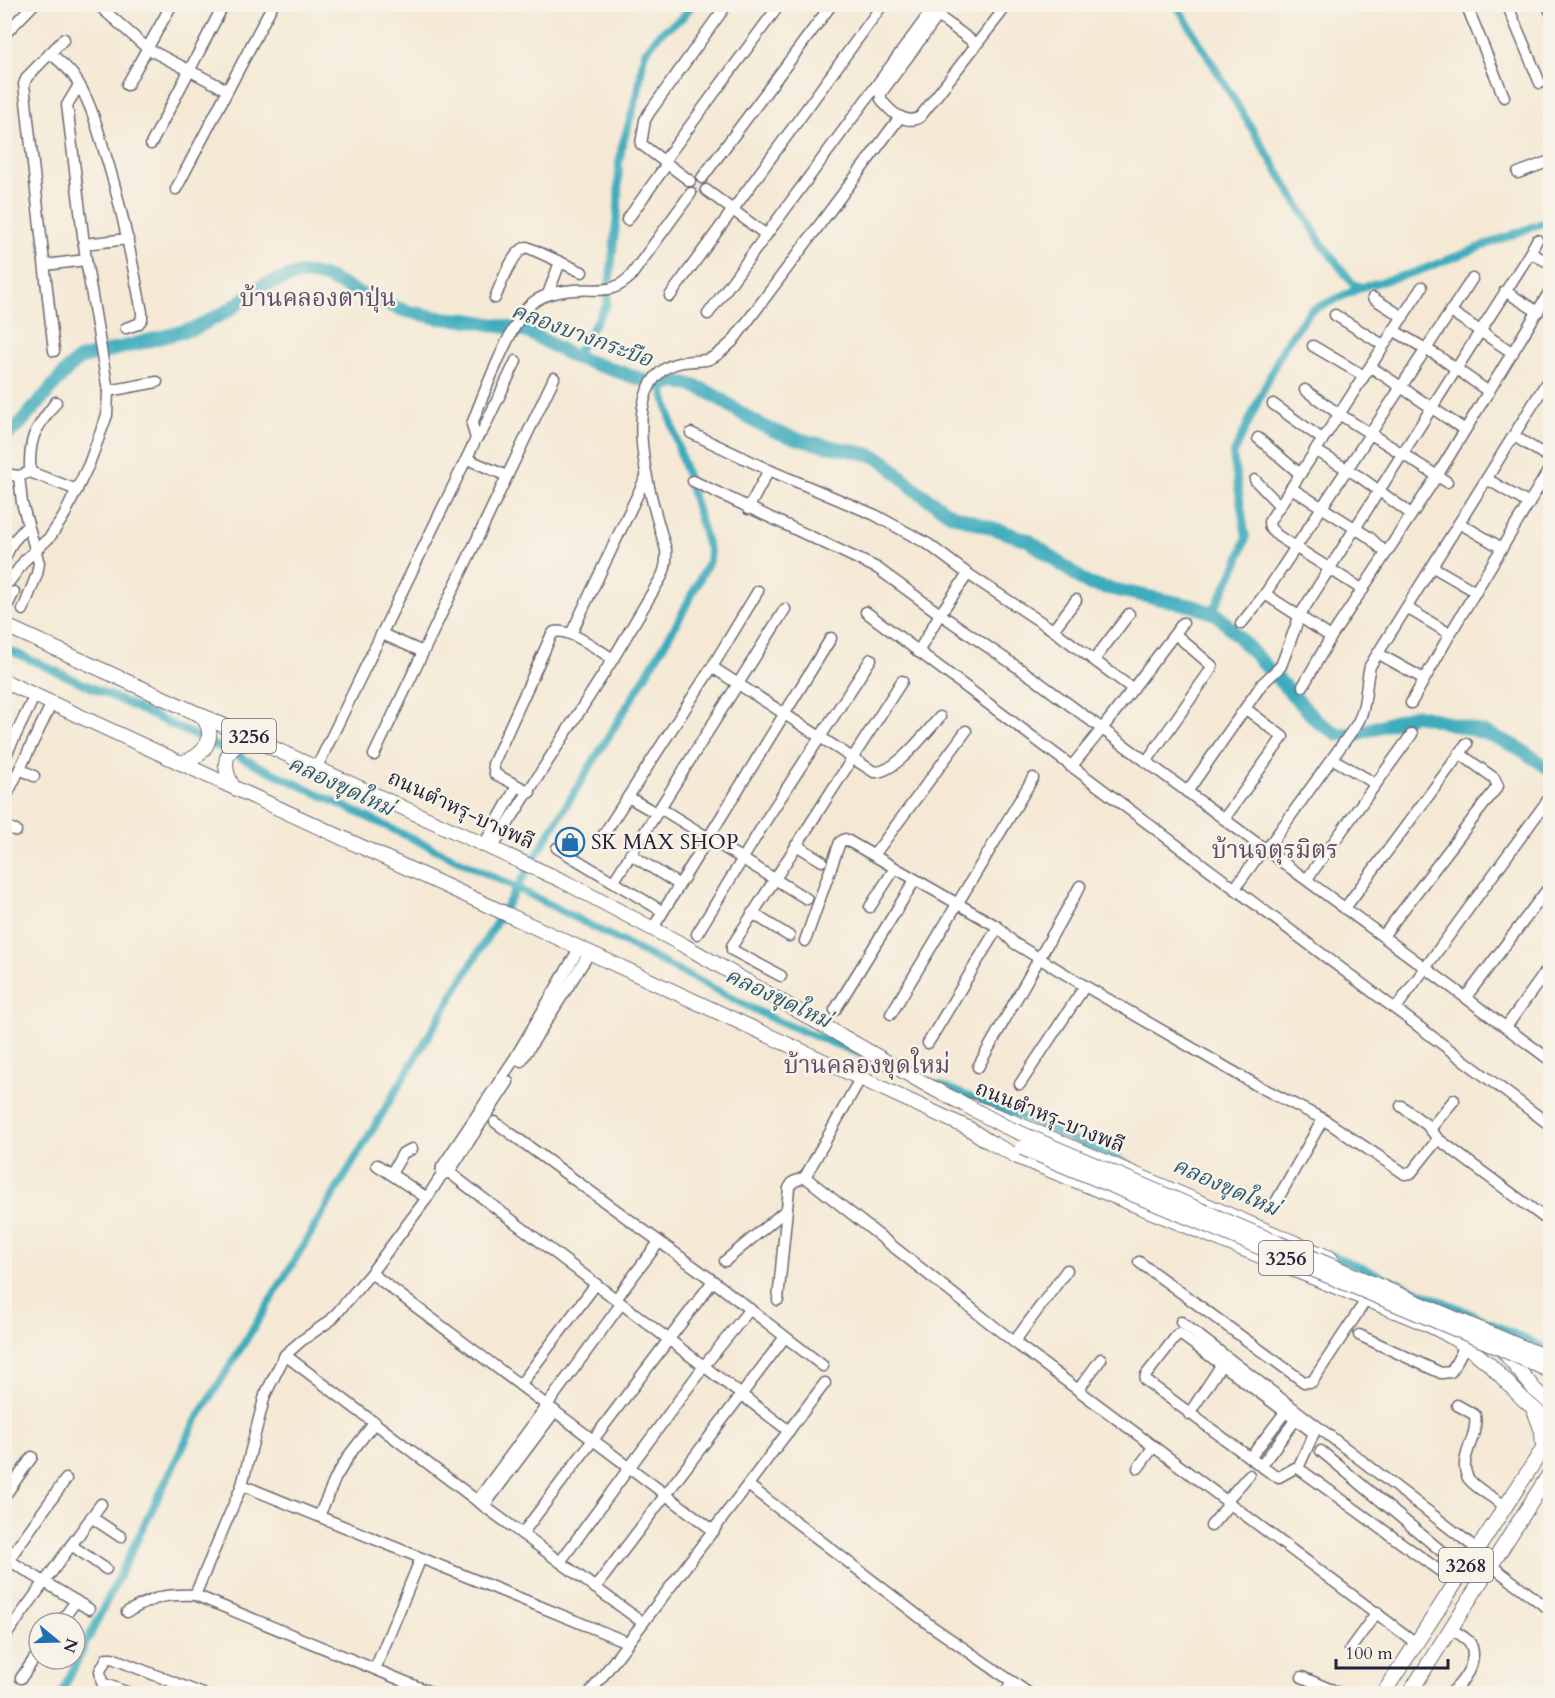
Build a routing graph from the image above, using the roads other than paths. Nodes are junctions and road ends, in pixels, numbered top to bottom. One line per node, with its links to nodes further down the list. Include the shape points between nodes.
1 (34, 4): 18 (street)
2 (97, 4): 21 (street)
3 (172, 4): 21 (street)
4 (224, 4): 23 (street)
5 (273, 4): 27 (street)
6 (727, 4): 32 (street, via 645,120 641,144)
7 (780, 4): 32 (street)
8 (832, 4): 34 (street)
9 (883, 4): 39 (street)
10 (933, 4): 41 (street)
11 (946, 4): 17 (street)
12 (1008, 4): 20 (street)
13 (1466, 4): 28 (street)
14 (1507, 4): 24 (street)
15 (1548, 4): 16 (street)
16 (1551, 11)
17 (938, 16): 20 (street); 29 (street, via 881,93 885,105)
18 (4, 35)
19 (63, 39): 22 (street)
20 (976, 44): 29 (street, via 920,117 914,121)
21 (147, 49): 23 (street); 26 (street)
22 (50, 52): 25 (street); 49 (street, via 24,84)
23 (188, 69): 27 (street); 30 (street)
24 (1540, 83)
25 (79, 85): 42 (street, via 97,126); 44 (street, via 67,105)
26 (127, 85)
27 (227, 90): 36 (street)
28 (1504, 97)
29 (900, 117): 105 (street, via 732,342 708,360 669,366 652,384 643,408)
30 (151, 144)
31 (1551, 161): 33 (street)
32 (665, 162): 35 (street); 40 (street)
33 (1518, 173)
34 (702, 178): 35 (street); 37 (street)
35 (690, 180): 38 (street)
36 (176, 189)
37 (706, 190): 38 (street, via 702,194); 39 (street)
38 (691, 193): 55 (street, via 630,277 610,290)
39 (732, 209): 41 (street); 56 (street)
40 (627, 220)
41 (765, 234): 61 (street)
42 (128, 238): 44 (street); 64 (street, via 142,319)
43 (1537, 240): 45 (street)
44 (84, 244): 46 (street)
45 (1530, 253): 48 (street); 53 (street)
46 (86, 260): 49 (street); 81 (street)
47 (560, 262): 50 (street); 55 (street); 57 (street, via 522,247)
48 (1551, 263)
49 (45, 265): 70 (street)
50 (582, 272)
51 (1472, 279): 59 (street)
52 (1422, 287): 63 (street)
53 (1505, 291): 60 (street); 66 (street)
54 (1551, 291): 60 (street)
55 (548, 294): 92 (street, via 531,304 518,320 472,424)
56 (670, 296)
57 (495, 298)
58 (1373, 298): 63 (street)
59 (1450, 311): 66 (street); 69 (street)
60 (1538, 312): 71 (street)
61 (708, 314)
62 (1335, 315): 67 (street)
63 (1403, 317): 65 (street)
64 (126, 328)
65 (1393, 330): 67 (street); 69 (street)
66 (1480, 330): 71 (street); 73 (street)
67 (1383, 345): 74 (street)
68 (1313, 346): 74 (street)
69 (1425, 350): 73 (street); 78 (street)
70 (54, 351)
71 (1513, 352): 82 (street)
72 (516, 361): 92 (street)
73 (1456, 368): 82 (street); 85 (street)
74 (1367, 371): 78 (street); 86 (street)
75 (1551, 376): 80 (street)
76 (554, 378): 104 (street)
77 (157, 382): 81 (street)
78 (1401, 386): 85 (street); 89 (street)
79 (1305, 390): 86 (street)
80 (1547, 390): 90 (street)
81 (108, 391): 111 (street, via 103,430)
82 (1489, 392): 87 (street)
83 (56, 402): 102 (street, via 32,436)
84 (1273, 404): 93 (street)
85 (1431, 407): 87 (street); 95 (street)
86 (1339, 414): 89 (street); 93 (street)
87 (1465, 430): 106 (street)
88 (691, 433): 100 (street)
89 (1371, 434): 95 (street); 98 (street)
90 (1514, 436): 96 (street); 107 (street)
91 (1258, 438): 103 (street)
92 (476, 439): 97 (street)
93 (1322, 439): 94 (street)
94 (1316, 450): 98 (street); 103 (street)
95 (1402, 453): 106 (street); 112 (street)
96 (1551, 458)
97 (466, 459): 104 (street); 147 (street)
98 (1347, 468): 112 (street); 115 (street)
99 (1551, 468): 113 (street)
100 (769, 470): 116 (street); 128 (street, via 896,526)
101 (4, 474): 102 (street)
102 (25, 474): 111 (street); 119 (street, via 22,503)
103 (1300, 474): 110 (street)
104 (507, 476): 153 (street)
105 (646, 477): 148 (street); 156 (street, via 667,559 662,576)
106 (1442, 479): 117 (street)
107 (1487, 479): 113 (street); 118 (street)
108 (1255, 480): 114 (street)
109 (693, 481): 116 (street)
110 (1291, 488): 114 (street); 115 (street)
111 (77, 490): 122 (street, via 50,537)
112 (1379, 492): 117 (street); 120 (street)
113 (1529, 504): 123 (street)
114 (1280, 506): 121 (street, via 1269,522 1270,528)
115 (1323, 506): 120 (street); 121 (street)
116 (748, 509): 140 (street, via 877,568)
117 (1411, 514): 124 (street)
118 (1459, 523): 123 (street); 126 (street)
119 (27, 526): 122 (street); 125 (street)
120 (1355, 528): 124 (street); 127 (street)
121 (1296, 546): 127 (street); 133 (street)
122 (36, 548): 129 (street); 137 (street, via 37,574)
123 (1502, 548): 132 (street)
124 (1386, 553): 130 (street)
125 (4, 560)
126 (1433, 567): 132 (street); 135 (street)
127 (1330, 568): 130 (street); 142 (street)
128 (968, 574): 140 (street); 146 (street)
129 (10, 588): 138 (street)
130 (1362, 590): 151 (street)
131 (758, 591): 159 (street)
132 (1476, 592): 150 (street)
133 (1265, 594): 142 (street); 144 (street)
134 (1076, 600): 146 (street)
135 (1407, 608): 150 (street); 155 (street)
136 (785, 609): 163 (street)
137 (23, 610)
138 (4, 612)
139 (866, 612): 154 (street)
140 (940, 614): 154 (street); 173 (street)
141 (1129, 614): 158 (street)
142 (1300, 615): 151 (street); 169 (street, via 1281,666 1262,684)
143 (1183, 623): 149 (street)
144 (1241, 624)
145 (4, 625): 170 (main road, ถนนตำหรุ-บางพลี / 3256)
146 (1053, 630): 158 (street)
147 (382, 634): 153 (street); 187 (street)
148 (571, 634): 156 (street); 192 (street, via 560,630 551,636 493,764 495,774)
149 (1175, 634): 165 (street); 184 (street, via 1212,666)
150 (1450, 634): 160 (street)
151 (1331, 637): 164 (street)
152 (831, 638): 171 (street)
153 (423, 652): 180 (street)
154 (918, 652): 186 (street)
155 (1379, 654): 160 (street); 181 (street, via 1370,666 1363,715)
156 (613, 659): 194 (street)
157 (871, 659): 176 (street)
158 (1094, 660): 165 (street)
159 (712, 667): 163 (street); 196 (street)
160 (1424, 679): 168 (street)
161 (4, 681): 166 (main road, ถนนตำหรุ-บางพลี / 3256)
162 (902, 681): 182 (street)
163 (738, 683): 171 (street); 199 (street)
164 (1303, 686)
165 (1133, 689): 173 (street)
166 (35, 696): 167 (main road, ถนนตำหรุ-บางพลี / 3256); 183 (street)
167 (52, 703): 185 (main road, ถนนตำหรุ-บางพลี / 3256); 188 (street)
168 (1412, 703)
169 (1246, 709): 195 (street); 201 (street, via 1283,737)
170 (200, 714): 177 (main road, ถนนตำหรุ-บางพลี / 3256); 185 (main road, via 210,731 207,742 200,754)
171 (784, 714): 176 (street); 205 (street)
172 (940, 717): 182 (street, via 888,770 874,772)
173 (1102, 729): 184 (street); 186 (street)
174 (966, 731): 211 (street)
175 (1412, 734): 191 (street)
176 (820, 737): 182 (street); 212 (street)
177 (256, 739): 187 (main road, ถนนตำหรุ-บางพลี / 3256); 193 (main road, via 244,741 230,752 225,765)
178 (1467, 744): 179 (street)
179 (1459, 753): 226 (street); 233 (street, via 1494,778 1498,786)
180 (374, 755)
181 (1335, 756): 191 (street); 209 (street)
182 (852, 757): 207 (street)
183 (4, 759)
184 (1146, 762): 195 (street)
185 (181, 763): 193 (main road, ถนนตำหรุ-บางพลี / 3256)
186 (1071, 766): 222 (street)
187 (318, 767): 206 (main road, ถนนตำหรุ-บางพลี / 3256)
188 (20, 769): 189 (street); 198 (street)
189 (34, 776)
190 (1033, 778): 224 (street)
191 (1376, 784): 216 (street)
192 (517, 786): 194 (street); 206 (street)
193 (233, 787): 235 (main road, ถนนตำหรุ-บางพลี / 3256)
194 (530, 792): 206 (street)
195 (1187, 792): 201 (street)
196 (628, 797): 199 (street); 204 (street)
197 (1551, 797): 200 (street)
198 (4, 801)
199 (658, 811): 205 (street); 210 (street)
200 (1547, 811): 238 (street)
201 (1224, 819): 209 (street)
202 (4, 825): 203 (street)
203 (16, 831)
204 (604, 834)
205 (706, 838): 212 (street); 219 (street)
206 (489, 845): 230 (main road, ถนนตำหรุ-บางพลี / 3256)
207 (796, 845): 213 (street); 215 (street)
208 (557, 848): 218 (street)
209 (1265, 849): 216 (street); 222 (street)
210 (630, 854): 218 (street); 219 (street)
211 (874, 855): 214 (street); 234 (street, via 845,838 841,840)
212 (742, 859): 215 (street); 231 (street)
213 (822, 861)
214 (895, 868): 217 (street); 225 (street)
215 (774, 879): 223 (street); 228 (street)
216 (1307, 879): 226 (street)
217 (915, 880): 224 (street); 243 (street)
218 (614, 881): 227 (street)
219 (678, 884): 227 (street)
220 (1080, 886): 236 (street)
221 (1551, 886): 241 (street)
222 (1235, 888): 242 (street)
223 (807, 899)
224 (959, 904): 229 (street); 244 (street)
225 (870, 907)
226 (1345, 908): 233 (street)
227 (662, 911): 230 (street)
228 (752, 913): 232 (street); 239 (street, via 732,950)
229 (998, 927): 236 (street, via 1014,943); 246 (street)
230 (652, 928): 252 (main road, ถนนตำหรุ-บางพลี / 3256)
231 (697, 934)
232 (789, 936)
233 (1383, 936): 238 (street)
234 (805, 941)
235 (585, 950): 249 (main road, ถนนตำหรุ-บางพลี / 3256); 262 (street, via 488,1116)
236 (1040, 958): 240 (street); 248 (street)
237 (1551, 966): 245 (street)
238 (1425, 967): 241 (street); 242 (street)
239 (781, 976)
240 (1085, 986): 250 (street); 254 (street)
241 (1466, 997): 245 (street)
242 (1396, 1008): 256 (street)
243 (835, 1010)
244 (891, 1014)
245 (1506, 1027): 247 (street)
246 (928, 1043)
247 (1549, 1056)
248 (978, 1067)
249 (860, 1079): 260 (main road, ถนนตำหรุ-บางพลี / 3256); 264 (street)
250 (1020, 1084)
251 (1454, 1100): 257 (street)
252 (960, 1102): 288 (main road, 3256, bridge, via 1004,1126); 297 (main road, ถนนตำหรุ-บางพลี / 3256, bridge, via 1463,1317 1490,1335)
253 (1401, 1106): 257 (street)
254 (1323, 1119): 258 (street, via 1405,1174); 266 (street)
255 (495, 1122): 269 (street)
256 (1551, 1125)
257 (1430, 1129): 258 (street)
258 (1438, 1138): 268 (street)
259 (412, 1149): 263 (street, via 403,1153)
260 (1020, 1152): 277 (main road, 3256, via 1055,1172); 292 (main road, 3256, bridge)
261 (377, 1165): 263 (street)
262 (444, 1172): 265 (street); 275 (street)
263 (391, 1174): 265 (street)
264 (805, 1176): 267 (street, via 789,1188); 284 (street)
265 (427, 1198): 273 (street)
266 (1276, 1202)
267 (786, 1210): 270 (street); 276 (street)
268 (1551, 1222)
269 (659, 1242): 274 (street); 278 (street)
270 (725, 1261)
271 (1139, 1262): 277 (street, via 1304,1382 1312,1382)
272 (1067, 1270): 284 (street)
273 (371, 1273): 286 (street, via 331,1320); 294 (street)
274 (713, 1281): 279 (street); 283 (street)
275 (596, 1284): 278 (street); 294 (street)
276 (778, 1300)
277 (1366, 1300): 285 (main road, 3256, via 1427,1324)
278 (619, 1302): 283 (street); 299 (street)
279 (750, 1309): 282 (street); 290 (street)
280 (1181, 1322): 335 (street)
281 (1359, 1335): 285 (street, via 1441,1373 1451,1372)
282 (785, 1337): 291 (street); 296 (street)
283 (669, 1340): 290 (street); 307 (street)
284 (1014, 1342): 295 (street)
285 (1465, 1346): 300 (main road, 3256)
286 (285, 1355): 305 (street); 320 (street, via 266,1395)
287 (1101, 1359): 295 (street)
288 (1551, 1359)
289 (1222, 1364): 301 (street); 302 (street); 302 (street, via 1178,1334 1146,1375 1145,1380)
290 (704, 1366): 296 (street); 314 (street)
291 (823, 1366)
292 (1551, 1371)
293 (825, 1383): 306 (street)
294 (520, 1385): 299 (street)
295 (1078, 1390): 309 (street)
296 (742, 1395): 306 (street); 322 (street)
297 (1549, 1402)
298 (1457, 1405): 327 (street, via 1475,1415 1477,1426 1465,1458 1469,1480)
299 (550, 1408): 307 (street); 325 (street)
300 (1534, 1410): 304 (main road, 3256); 308 (main road)
301 (1286, 1411): 303 (street); 312 (street)
302 (1189, 1413): 312 (street)
303 (1296, 1419): 313 (street); 316 (street, via 1314,1433)
304 (1551, 1420)
305 (375, 1422): 325 (street); 328 (street, via 336,1477)
306 (789, 1431): 321 (street)
307 (593, 1440): 314 (street); 332 (street)
308 (1547, 1443): 327 (main road, 3268)
309 (1154, 1446): 315 (street); 324 (street)
310 (1321, 1452): 341 (street)
311 (32, 1457): 323 (street)
312 (1250, 1458): 313 (street)
313 (1261, 1466): 316 (street, via 1279,1477)
314 (629, 1467): 322 (street); 338 (street)
315 (1138, 1468)
316 (1298, 1468): 343 (street)
317 (1550, 1474): 339 (main road, 3268)
318 (1249, 1475): 324 (street)
319 (66, 1479): 337 (street)
320 (242, 1485): 328 (street); 345 (street)
321 (748, 1485): 331 (street); 362 (street, via 930,1625)
322 (667, 1495): 331 (street); 344 (street)
323 (4, 1497)
324 (1228, 1502): 330 (street); 351 (street)
325 (480, 1503): 332 (street)
326 (101, 1504): 329 (street)
327 (1506, 1506): 335 (main road, 3268)
328 (319, 1516): 336 (street)
329 (91, 1517): 333 (street); 334 (street)
330 (1211, 1526)
331 (714, 1531): 352 (street)
332 (522, 1534): 338 (street)
333 (121, 1537)
334 (71, 1545): 340 (street); 342 (street)
335 (1477, 1549): 341 (main road, 3268)
336 (421, 1558): 355 (street); 359 (street)
337 (6, 1561): 342 (street)
338 (560, 1562): 344 (street)
339 (1492, 1566): 348 (street); 353 (main road, 3268)
340 (106, 1569)
341 (1464, 1570): 343 (main road, 3268)
342 (44, 1582): 346 (street); 354 (street)
343 (1455, 1582): 356 (main road, 3268)
344 (596, 1588): 352 (street)
345 (195, 1595): 350 (street, via 168,1594); 359 (street)
346 (75, 1601): 347 (street); 349 (street)
347 (90, 1609)
348 (1551, 1610)
349 (68, 1611)
350 (127, 1612)
351 (1377, 1612): 356 (street); 357 (street)
352 (642, 1622): 355 (street)
353 (1451, 1629): 372 (main road, 3268); 373 (street, via 1469,1642 1472,1652 1469,1671)
354 (4, 1638)
355 (627, 1642): 367 (street)
356 (1416, 1643): 371 (main road, 3268)
357 (1350, 1649)
358 (27, 1669): 361 (street)
359 (375, 1669): 366 (street)
360 (1302, 1677): 363 (street)
361 (21, 1678)
362 (1014, 1682): 368 (street); 369 (street)
363 (1336, 1691): 370 (street)
364 (128, 1693): 365 (street, via 102,1683 100,1671 107,1658)
365 (203, 1694)
366 (435, 1694)
367 (589, 1694)
368 (1004, 1694)
369 (1030, 1694)
370 (1315, 1694)
371 (1383, 1694)
372 (1409, 1694)
373 (1449, 1694)

